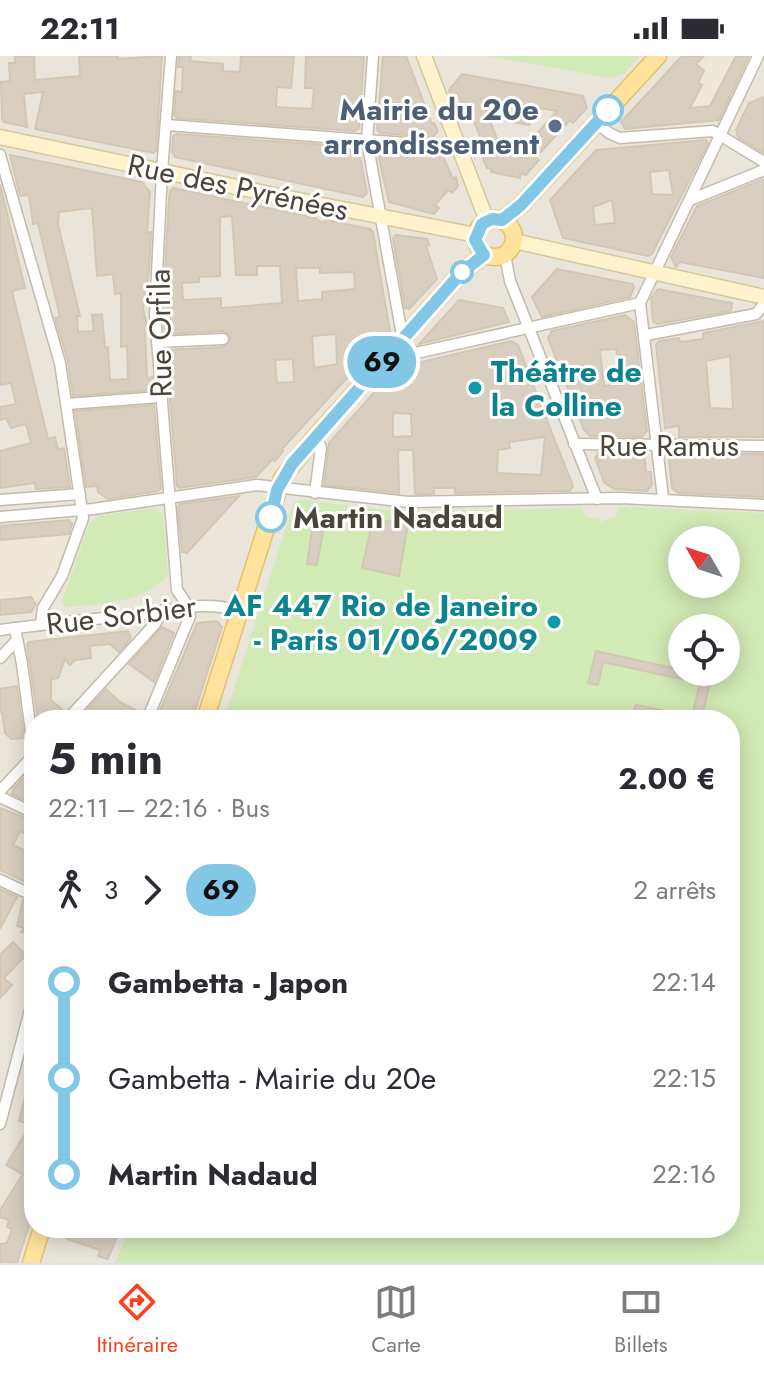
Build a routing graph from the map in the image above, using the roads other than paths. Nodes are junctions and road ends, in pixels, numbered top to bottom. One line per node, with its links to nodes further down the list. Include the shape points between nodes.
1 (171, 56): 7 (street, Rue Orfila)
2 (373, 56): 10 (street)
3 (424, 56): 11 (main road)
4 (658, 56): 6 (main road)
5 (758, 56): 8 (street)
6 (596, 122): 8 (street, via 620,138 713,131); 18 (main road, via 521,205)
7 (167, 125): 10 (street); 15 (street, Rue Orfila)
8 (719, 135): 13 (street); 16 (street)
9 (0, 137): 15 (main road, Rue des Pyrénées)
10 (367, 141): 11 (street); 17 (street)
11 (459, 147): 18 (main road)
12 (0, 155): 32 (street)
13 (764, 162)
14 (764, 170): 16 (street)
15 (162, 171): 17 (main road, Rue des Pyrénées); 30 (street, Rue Orfila)
16 (690, 200): 22 (street)
17 (379, 217): 19 (main road, Rue des Pyrénées); 29 (street)
18 (494, 220): 19 (main road); 20 (main road, via 512,229)
19 (476, 235): 21 (main road)
20 (510, 248): 21 (main road, via 495,258); 22 (main road); 26 (street, via 510,281)
21 (484, 255): 29 (main road)
22 (654, 271): 23 (main road); 24 (street)
23 (764, 297)
24 (640, 303): 26 (street); 27 (street)
25 (764, 304): 27 (street, via 756,314)
26 (528, 327): 29 (street, via 416,353); 34 (street)
27 (646, 335): 35 (street)
28 (223, 339): 30 (street)
29 (401, 340): 33 (main road)
30 (157, 342): 31 (street, Rue Orfila)
31 (160, 397): 32 (street); 40 (street, Rue Orfila)
32 (67, 404): 39 (street)
33 (315, 437): 37 (main road); 38 (street, via 321,448)
34 (574, 444): 35 (street, Rue Ramus); 42 (street)
35 (658, 445): 36 (street, Rue Ramus); 41 (street)
36 (764, 446)
37 (277, 490): 38 (street); 40 (street, via 257,485); 49 (main road)
38 (315, 493): 42 (street, via 408,502)
39 (80, 494): 43 (street); 45 (street)
40 (170, 498): 45 (street); 47 (street, Rue Orfila, via 177,590)
41 (663, 498): 42 (street); 44 (street)
42 (597, 499)
43 (0, 500)
44 (764, 505)
45 (82, 509): 46 (street); 50 (street, via 81,524 62,576 43,608)
46 (0, 517)
47 (188, 606): 48 (street, Rue Sorbier); 49 (street, Rue Sorbier, via 218,604); 56 (street, via 190,621)
48 (163, 610): 50 (street, Rue Sorbier); 55 (street)
49 (240, 611): 57 (main road)
50 (41, 625): 52 (street, Rue Sorbier)
51 (0, 630): 52 (street, Rue Sorbier)
52 (16, 634): 53 (street); 54 (street)
53 (0, 658)
54 (28, 710)
55 (76, 710)
56 (151, 710)
57 (208, 710)
58 (24, 766): 59 (street)
59 (0, 791)
60 (0, 797): 61 (street)
61 (24, 808)
62 (0, 880): 63 (street)
63 (24, 891)
64 (24, 1033): 65 (street)
65 (0, 1124)
66 (39, 1238): 67 (main road)
67 (31, 1263)

